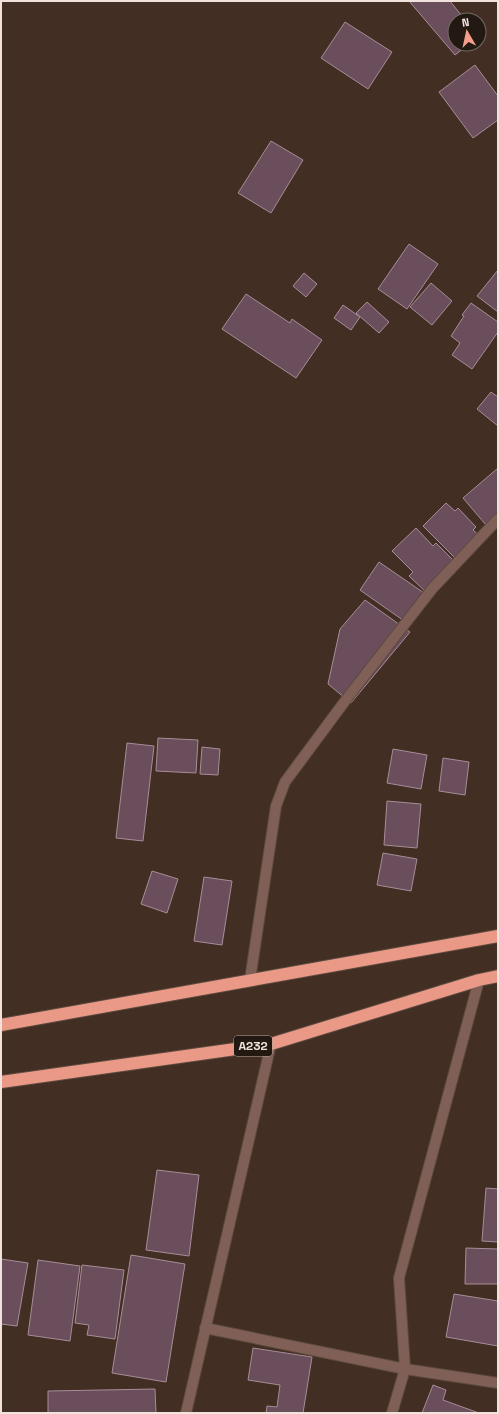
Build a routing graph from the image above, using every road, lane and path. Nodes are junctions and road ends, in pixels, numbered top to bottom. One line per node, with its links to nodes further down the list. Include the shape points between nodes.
1 (498, 518): 4 (street, via 432,589 285,782 276,806)
2 (498, 936): 4 (highway)
3 (498, 976): 5 (highway, A232)
4 (250, 980): 6 (highway)
5 (479, 980): 7 (highway, A232); 10 (street, via 399,1278)
6 (1, 1024)
7 (271, 1044): 8 (highway, A232); 9 (street)
8 (1, 1082)
9 (206, 1328): 10 (street); 12 (street)
10 (405, 1369): 11 (street); 13 (street)
11 (498, 1383)
12 (186, 1413)
13 (392, 1413)

